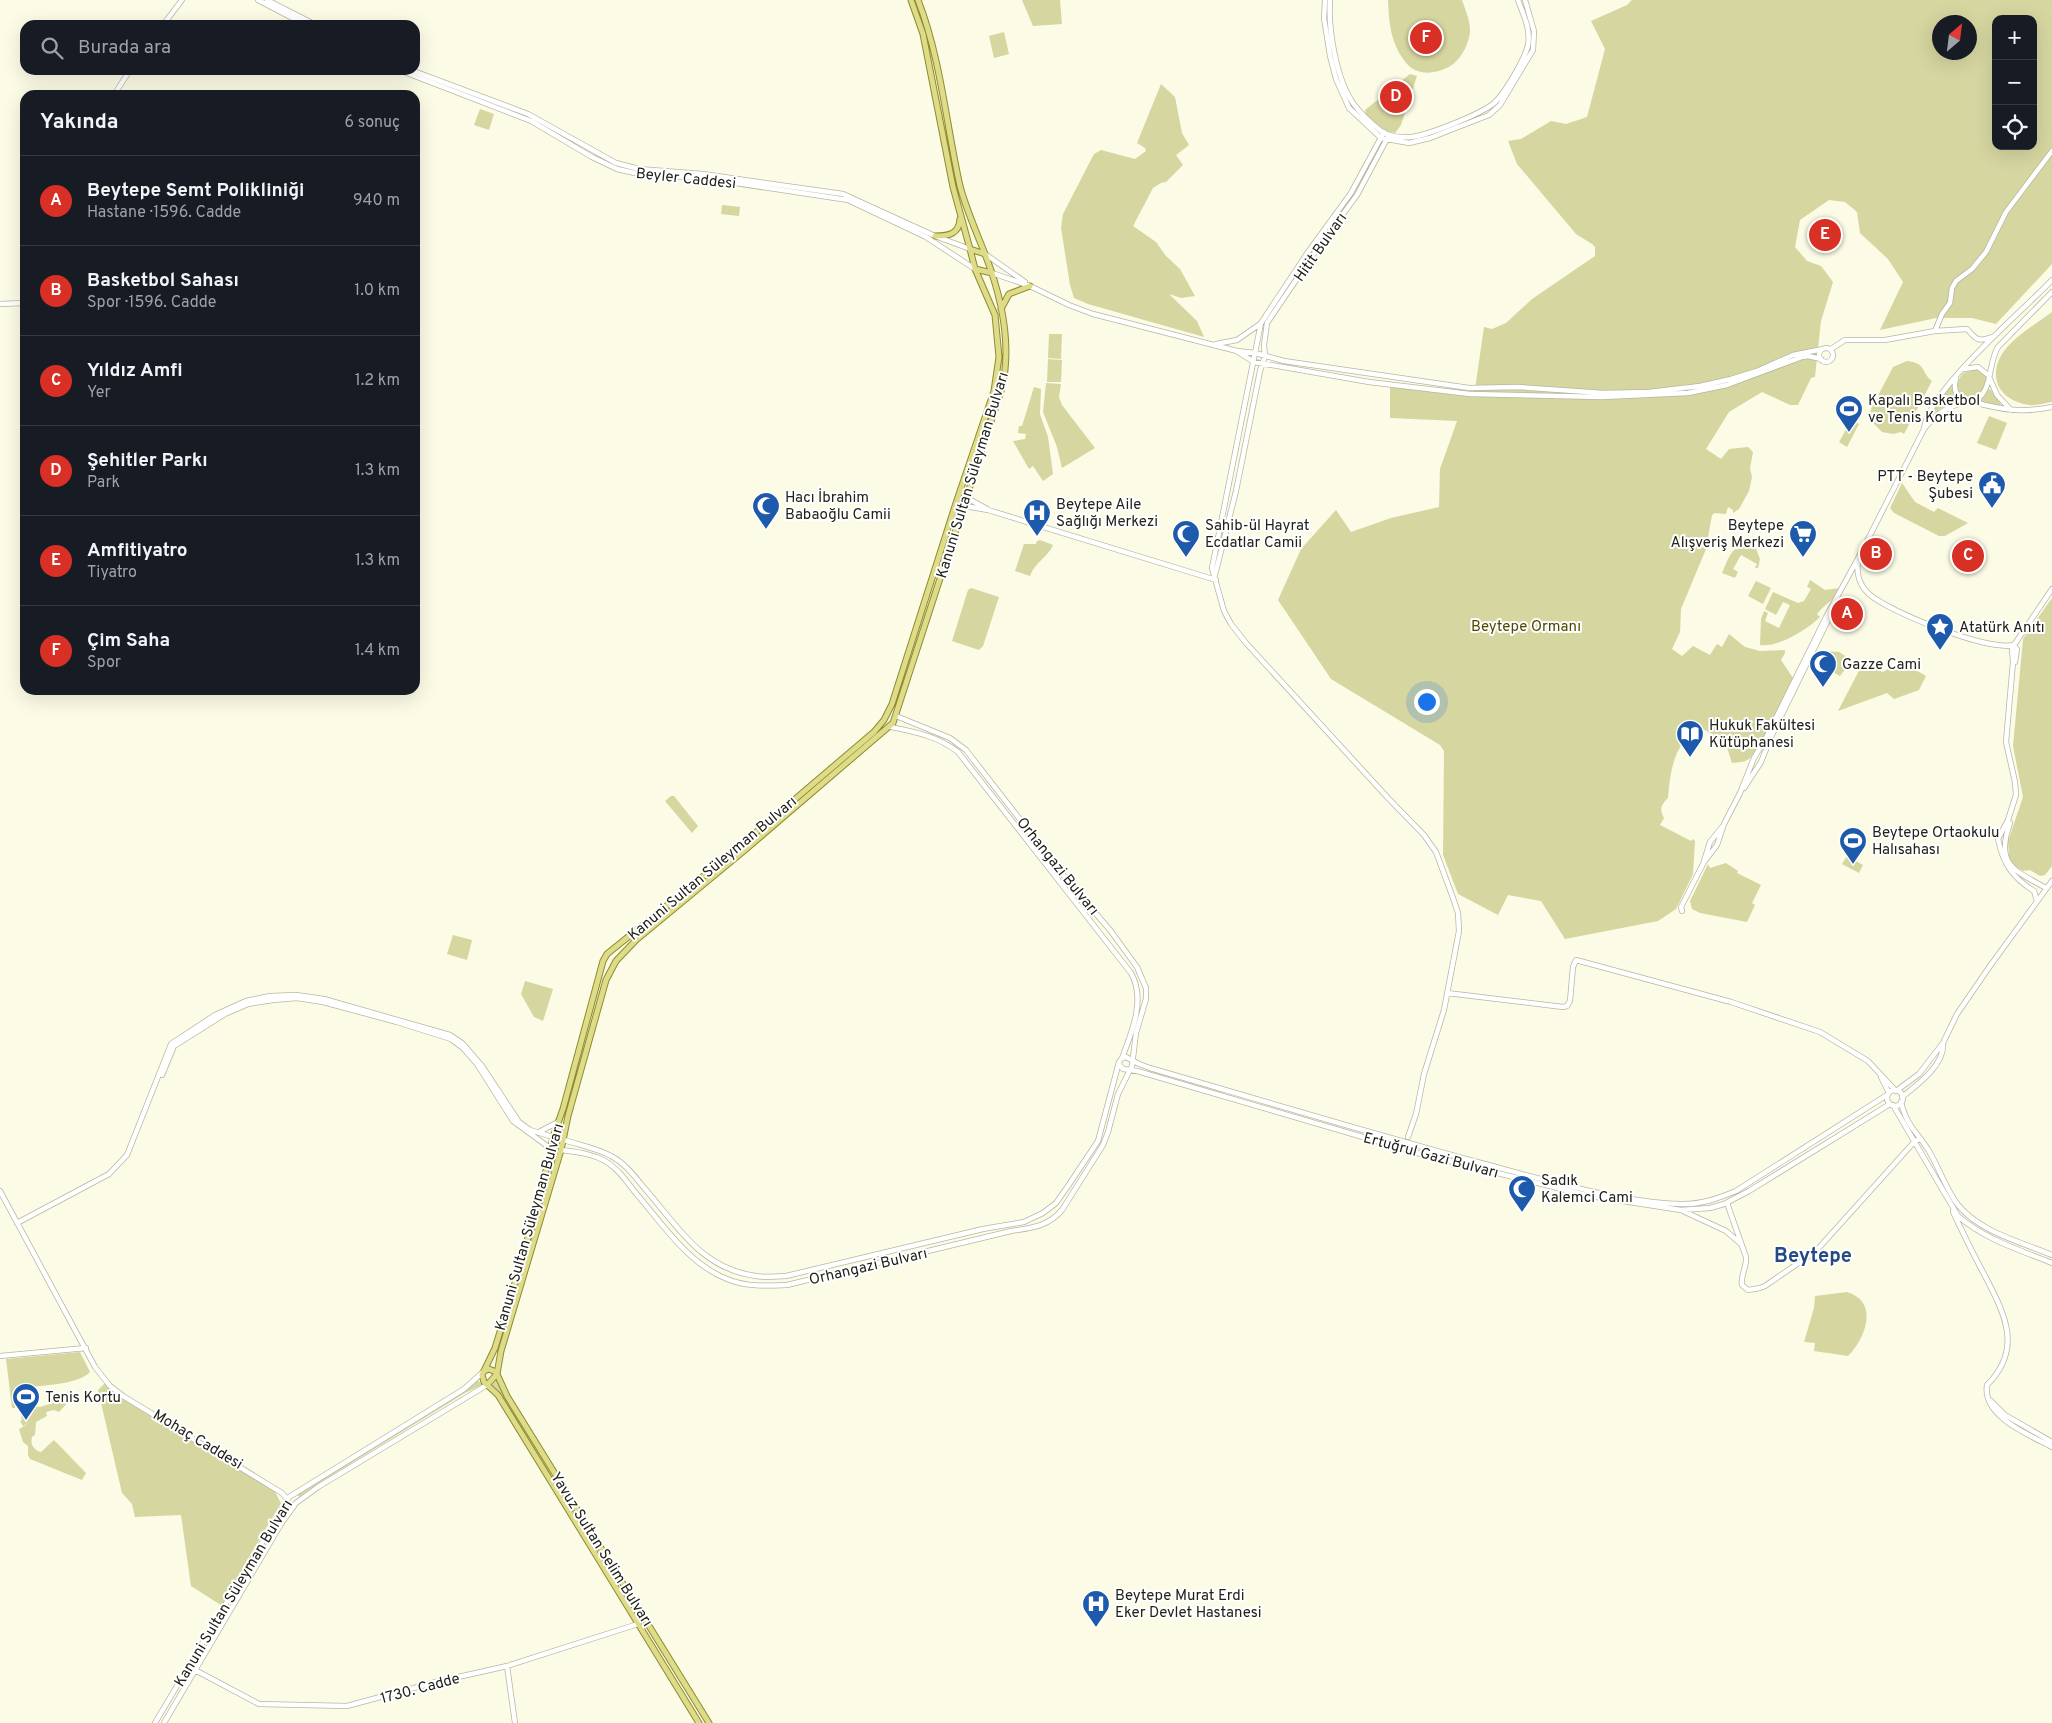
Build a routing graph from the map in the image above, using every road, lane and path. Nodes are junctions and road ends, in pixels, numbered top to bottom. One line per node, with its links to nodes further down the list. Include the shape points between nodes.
1 (182, 0): 10 (main road)
2 (258, 0): 11 (main road)
3 (267, 0): 12 (main road)
4 (911, 0): 28 (main road, Kanuni Sultan Süleyman Bulvarı, via 924,39)
5 (918, 0): 29 (main road, Kanuni Sultan Süleyman Bulvarı, via 929,31 960,186)
6 (1325, 0): 22 (main road, via 1324,18 1330,56 1342,95)
7 (1330, 0): 21 (main road, via 1330,23 1340,72)
8 (1518, 0): 14 (main road)
9 (1525, 0): 13 (main road)
10 (167, 20)
11 (296, 20)
12 (306, 20)
13 (1534, 27): 14 (main road); 23 (main road, via 1531,55)
14 (1528, 28): 20 (main road, via 1529,40 1524,56 1499,97)
15 (420, 74): 18 (main road, Beyler Caddesi)
16 (127, 75): 19 (main road)
17 (414, 75): 18 (main road, Beyler Caddesi)
18 (452, 88): 27 (main road, Beyler Caddesi, via 528,114 616,163)
19 (117, 90)
20 (1490, 105): 23 (main road); 24 (main road, via 1420,135)
21 (1357, 108): 22 (main road); 24 (main road)
22 (1351, 111): 25 (main road)
23 (1492, 113): 25 (main road, via 1416,143)
24 (1386, 134): 25 (main road, Hitit Bulvarı)
25 (1383, 139): 34 (main road, Hitit Bulvarı)
26 (2052, 151): 48 (main road, via 2006,212 1986,252 1956,281 1950,303)
27 (705, 176): 31 (main road, Beyler Caddesi, via 843,194); 35 (main road, Beyler Caddesi, via 848,200 935,242)
28 (960, 213): 30 (main road, Kanuni Sultan Süleyman Bulvarı); 31 (main road, via 960,224 953,233)
29 (974, 226): 30 (main road, via 970,233); 33 (main road, Kanuni Sultan Süleyman Bulvarı)
30 (965, 230): 32 (main road, Kanuni Sultan Süleyman Bulvarı)
31 (935, 236): 32 (main road, Beyler Caddesi)
32 (970, 250): 33 (main road); 35 (main road, Kanuni Sultan Süleyman Bulvarı)
33 (986, 254): 36 (main road, Kanuni Sultan Süleyman Bulvarı); 39 (main road)
34 (1311, 254): 40 (main road, Hitit Bulvarı); 42 (main road, Hitit Bulvarı)
35 (975, 269): 36 (main road); 41 (main road, Kanuni Sultan Süleyman Bulvarı)
36 (992, 273): 38 (main road, Kanuni Sultan Süleyman Bulvarı); 39 (main road)
37 (2052, 280): 49 (main road)
38 (995, 284): 41 (main road, via 988,282); 46 (main road, Kanuni Sultan Süleyman Bulvarı)
39 (1030, 286): 46 (main road, via 1009,294); 50 (main road, via 1087,312)
40 (1285, 286): 42 (main road); 47 (main road, Hitit Bulvarı)
41 (984, 288): 71 (main road, Kanuni Sultan Süleyman Bulvarı, via 997,325 998,373)
42 (1291, 290): 55 (main road, Hitit Bulvarı, via 1266,326)
43 (2052, 292): 61 (main road, via 1998,347)
44 (20, 303): 45 (main road)
45 (0, 304)
46 (1001, 310): 72 (main road, Kanuni Sultan Süleyman Bulvarı, via 1006,343 1005,375)
47 (1262, 323): 50 (main road, via 1237,340); 54 (main road, Hitit Bulvarı)
48 (1935, 331): 49 (main road, via 1967,329 1976,339); 52 (main road, via 1885,340 1845,340)
49 (1996, 336): 59 (main road)
50 (1208, 344): 53 (main road)
51 (1823, 349): 52 (main road); 56 (main road); 62 (main road, via 1792,355 1757,371 1700,386 1603,393)
52 (1831, 350): 56 (main road, via 1833,353 1828,362)
53 (1237, 352): 54 (main road); 57 (main road)
54 (1255, 353): 55 (main road); 57 (main road, Hitit Bulvarı)
55 (1265, 356): 58 (main road, Hitit Bulvarı); 62 (main road, via 1468,388)
56 (1821, 359): 63 (main road, via 1802,357 1727,385 1688,393)
57 (1254, 362): 58 (main road); 69 (main road, Hitit Bulvarı)
58 (1263, 363): 63 (main road, via 1378,383); 70 (main road, Hitit Bulvarı)
59 (1963, 369): 60 (main road); 61 (main road, via 1978,367)
60 (1957, 375): 64 (main road, via 1955,391); 68 (main road, via 1929,413)
61 (1989, 375): 65 (main road, via 1985,391); 67 (main road, via 1997,395)
62 (1518, 387): 63 (main road, via 1513,390)
63 (1518, 396)
64 (1967, 401): 65 (main road); 68 (main road, via 1943,409)
65 (1973, 402): 67 (main road)
66 (2052, 407): 67 (main road)
67 (2011, 410)
68 (1924, 429): 76 (main road)
69 (1231, 478): 70 (main road); 77 (main road, Hitit Bulvarı, via 1213,558)
70 (1238, 480): 77 (main road, Hitit Bulvarı)
71 (959, 496): 72 (main road); 73 (main road, Kanuni Sultan Süleyman Bulvarı)
72 (967, 498): 74 (main road, Kanuni Sultan Süleyman Bulvarı); 75 (main road)
73 (956, 503): 74 (main road); 83 (main road, Kanuni Sultan Süleyman Bulvarı)
74 (965, 506): 75 (main road); 84 (main road, Kanuni Sultan Süleyman Bulvarı)
75 (988, 510): 77 (main road)
76 (1859, 559): 78 (main road); 79 (main road, via 1857,572)
77 (1215, 577): 104 (main road, Hitit Bulvarı, via 1224,611 1246,643 1424,835 1436,852 1458,913)
78 (1848, 579): 79 (main road); 81 (main road)
79 (1860, 579): 82 (main road, via 1876,599 1933,627)
80 (2052, 589): 82 (main road)
81 (1833, 608): 87 (main road); 88 (main road)
82 (2013, 645): 93 (main road, via 2017,649 2009,740 2018,792 2004,842 2012,867); 94 (main road, via 2006,742 2016,795 1998,841 2008,869)
83 (888, 715): 84 (main road); 85 (main road, Kanuni Sultan Süleyman Bulvarı)
84 (896, 716): 86 (main road, Kanuni Sultan Süleyman Bulvarı); 97 (main road, Orhangazi Bulvarı, via 950,738 966,750 1066,880)
85 (884, 720): 86 (main road); 101 (main road, Kanuni Sultan Süleyman Bulvarı, via 727,857)
86 (891, 727): 98 (main road, Orhangazi Bulvarı, via 940,740 958,752); 103 (main road, Kanuni Sultan Süleyman Bulvarı, via 636,940)
87 (1757, 753): 88 (main road); 89 (main road)
88 (1763, 757): 90 (main road)
89 (1754, 759): 90 (main road); 91 (main road)
90 (1760, 763): 91 (main road)
91 (1740, 793): 96 (main road, via 1681,907)
92 (2052, 881): 93 (main road)
93 (2045, 890): 94 (main road); 95 (main road)
94 (2034, 891): 95 (main road)
95 (2037, 901): 105 (main road, via 1957,1014)
96 (1682, 911)
97 (1098, 915): 98 (main road); 99 (main road, Orhangazi Bulvarı)
98 (1090, 921): 100 (main road, Orhangazi Bulvarı)
99 (1103, 921): 100 (main road); 107 (main road, Orhangazi Bulvarı, via 1137,967 1146,988)
100 (1095, 927): 106 (main road, Orhangazi Bulvarı, via 1131,973 1138,989 1139,999)
101 (610, 952): 102 (main road, Kanuni Sultan Süleyman Bulvarı); 103 (main road, via 615,955)
102 (603, 961): 103 (main road, via 609,966); 115 (main road, Kanuni Sultan Süleyman Bulvarı)
103 (615, 962): 120 (main road, Kanuni Sultan Süleyman Bulvarı, via 605,985)
104 (1447, 993): 110 (main road, via 1567,1006 1576,960 1731,1002 1820,1032); 119 (main road, Hitit Bulvarı)
105 (1943, 1043): 111 (main road, Ertuğrul Gazi Bulvarı, via 1919,1074); 113 (main road, via 1942,1052 1932,1068)
106 (1122, 1058): 107 (main road, via 1128,1057); 108 (main road, Orhangazi Bulvarı)
107 (1132, 1061): 109 (main road, Orhangazi Bulvarı); 126 (main road, Ertuğrul Gazi Bulvarı, via 1352,1128 1503,1168 1601,1192)
108 (1119, 1064): 109 (main road, via 1123,1069); 128 (main road, Orhangazi Bulvarı, via 1098,1141 1070,1184)
109 (1130, 1069): 130 (main road, Ertuğrul Gazi Bulvarı, via 1421,1154 1590,1196); 132 (main road, Orhangazi Bulvarı, via 1118,1094 1103,1145)
110 (1878, 1071): 111 (main road); 112 (main road)
111 (1896, 1090): 112 (main road, Ertuğrul Gazi Bulvarı); 113 (main road)
112 (1888, 1094): 114 (main road); 126 (main road, Ertuğrul Gazi Bulvarı, via 1736,1191 1714,1199)
113 (1902, 1099): 114 (main road, Ertuğrul Gazi Bulvarı, via 1898,1105); 121 (main road, via 1907,1121)
114 (1891, 1104): 121 (main road); 125 (main road, Ertuğrul Gazi Bulvarı)
115 (558, 1122): 117 (main road); 118 (main road, Kanuni Sultan Süleyman Bulvarı)
116 (526, 1129): 117 (main road); 122 (main road); 134 (main road, via 515,1118 482,1066 462,1043 450,1035 353,1008 297,998 248,1004 212,1021 174,1046 129,1157 112,1175)
117 (539, 1132): 118 (main road)
118 (553, 1137): 120 (main road); 122 (main road, Kanuni Sultan Süleyman Bulvarı)
119 (1408, 1137)
120 (564, 1140): 123 (main road, Kanuni Sultan Süleyman Bulvarı); 136 (main road, Orhangazi Bulvarı, via 610,1155 621,1163)
121 (1917, 1140): 127 (main road, via 1930,1153); 129 (main road); 135 (main road, via 1816,1251 1760,1288 1748,1290 1742,1286 1747,1263)
122 (550, 1148): 123 (main road); 142 (main road, Kanuni Sultan Süleyman Bulvarı, via 515,1282 495,1348)
123 (561, 1150): 138 (main road, Orhangazi Bulvarı, via 592,1156 616,1169); 143 (main road, Kanuni Sultan Süleyman Bulvarı)
124 (0, 1192): 134 (main road, Mohaç Caddesi)
125 (1727, 1203): 130 (main road, Ertuğrul Gazi Bulvarı); 135 (main road)
126 (1682, 1204): 130 (main road)
127 (1958, 1205): 129 (main road); 137 (main road, via 1985,1226)
128 (1051, 1206): 131 (main road, Orhangazi Bulvarı); 132 (main road, via 1058,1210)
129 (1954, 1209): 139 (main road, via 1969,1226 1984,1235); 146 (main road, via 1994,1292 2009,1337 2006,1357 1987,1385)
130 (1681, 1210): 135 (main road, via 1726,1232)
131 (1044, 1213): 133 (main road); 136 (main road, Orhangazi Bulvarı, via 1024,1222 786,1276 757,1276 731,1271)
132 (1058, 1215): 133 (main road, Orhangazi Bulvarı)
133 (1051, 1220): 138 (main road, Orhangazi Bulvarı, via 1042,1226 788,1285 756,1286 728,1280)
134 (18, 1224): 140 (main road, Mohaç Caddesi)
135 (1742, 1245)
136 (701, 1253): 138 (main road)
137 (2052, 1255)
138 (694, 1259)
139 (2052, 1263)
140 (86, 1348): 141 (main road); 144 (main road, Mohaç Caddesi, via 95,1367)
141 (0, 1356)
142 (483, 1371): 143 (main road, via 492,1369); 145 (main road); 149 (main road, Kanuni Sultan Süleyman Bulvarı, via 464,1389)
143 (497, 1374): 145 (main road); 152 (main road, Yavuz Sultan Selim Bulvarı, via 507,1396)
144 (107, 1381): 149 (main road, Mohaç Caddesi); 150 (main road, Mohaç Caddesi, via 116,1391 282,1493)
145 (486, 1385): 151 (main road, Kanuni Sultan Süleyman Bulvarı); 153 (main road, Yavuz Sultan Selim Bulvarı, via 498,1395)
146 (1988, 1399): 147 (main road, via 2005,1415); 148 (main road, via 1995,1412)
147 (2052, 1442)
148 (2052, 1447)
149 (291, 1496): 150 (main road, Kanuni Sultan Süleyman Bulvarı); 151 (main road, via 296,1498)
150 (287, 1500): 151 (main road, via 289,1505); 156 (main road, Kanuni Sultan Süleyman Bulvarı)
151 (295, 1504): 155 (main road, Kanuni Sultan Süleyman Bulvarı)
152 (646, 1620): 153 (main road, 1730. Cadde); 160 (main road, Yavuz Sultan Selim Bulvarı)
153 (638, 1624): 154 (main road, 1730. Cadde); 159 (main road, Yavuz Sultan Selim Bulvarı)
154 (507, 1666): 155 (main road, 1730. Cadde, via 347,1706 259,1704); 158 (main road)
155 (195, 1670): 157 (main road, Kanuni Sultan Süleyman Bulvarı)
156 (155, 1723)
157 (164, 1723)
158 (515, 1723)
159 (699, 1723)
160 (709, 1723)

